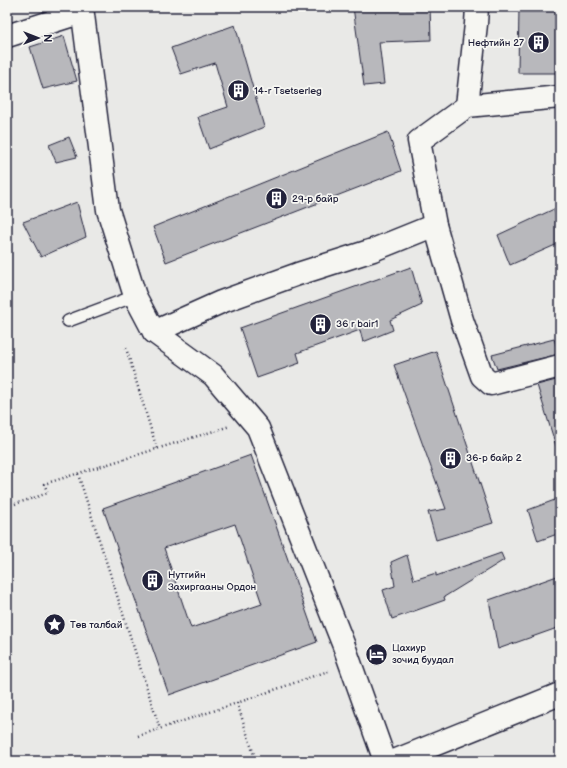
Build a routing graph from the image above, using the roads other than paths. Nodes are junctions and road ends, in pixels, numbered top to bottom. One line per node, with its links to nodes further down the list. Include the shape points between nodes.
1 (476, 7): 5 (street)
2 (82, 10): 3 (street); 7 (street, via 108,210)
3 (7, 36)
4 (560, 97): 5 (street)
5 (467, 106): 6 (street, via 419,141)
6 (435, 225): 9 (street, via 373,250 221,302); 10 (street, via 462,320 482,376 491,384)
7 (136, 296): 8 (lane); 9 (street)
8 (68, 321)
9 (154, 332): 12 (street, via 213,375 258,428 350,663)
10 (560, 366)
11 (559, 695): 13 (street)
12 (385, 761)
13 (394, 761)

